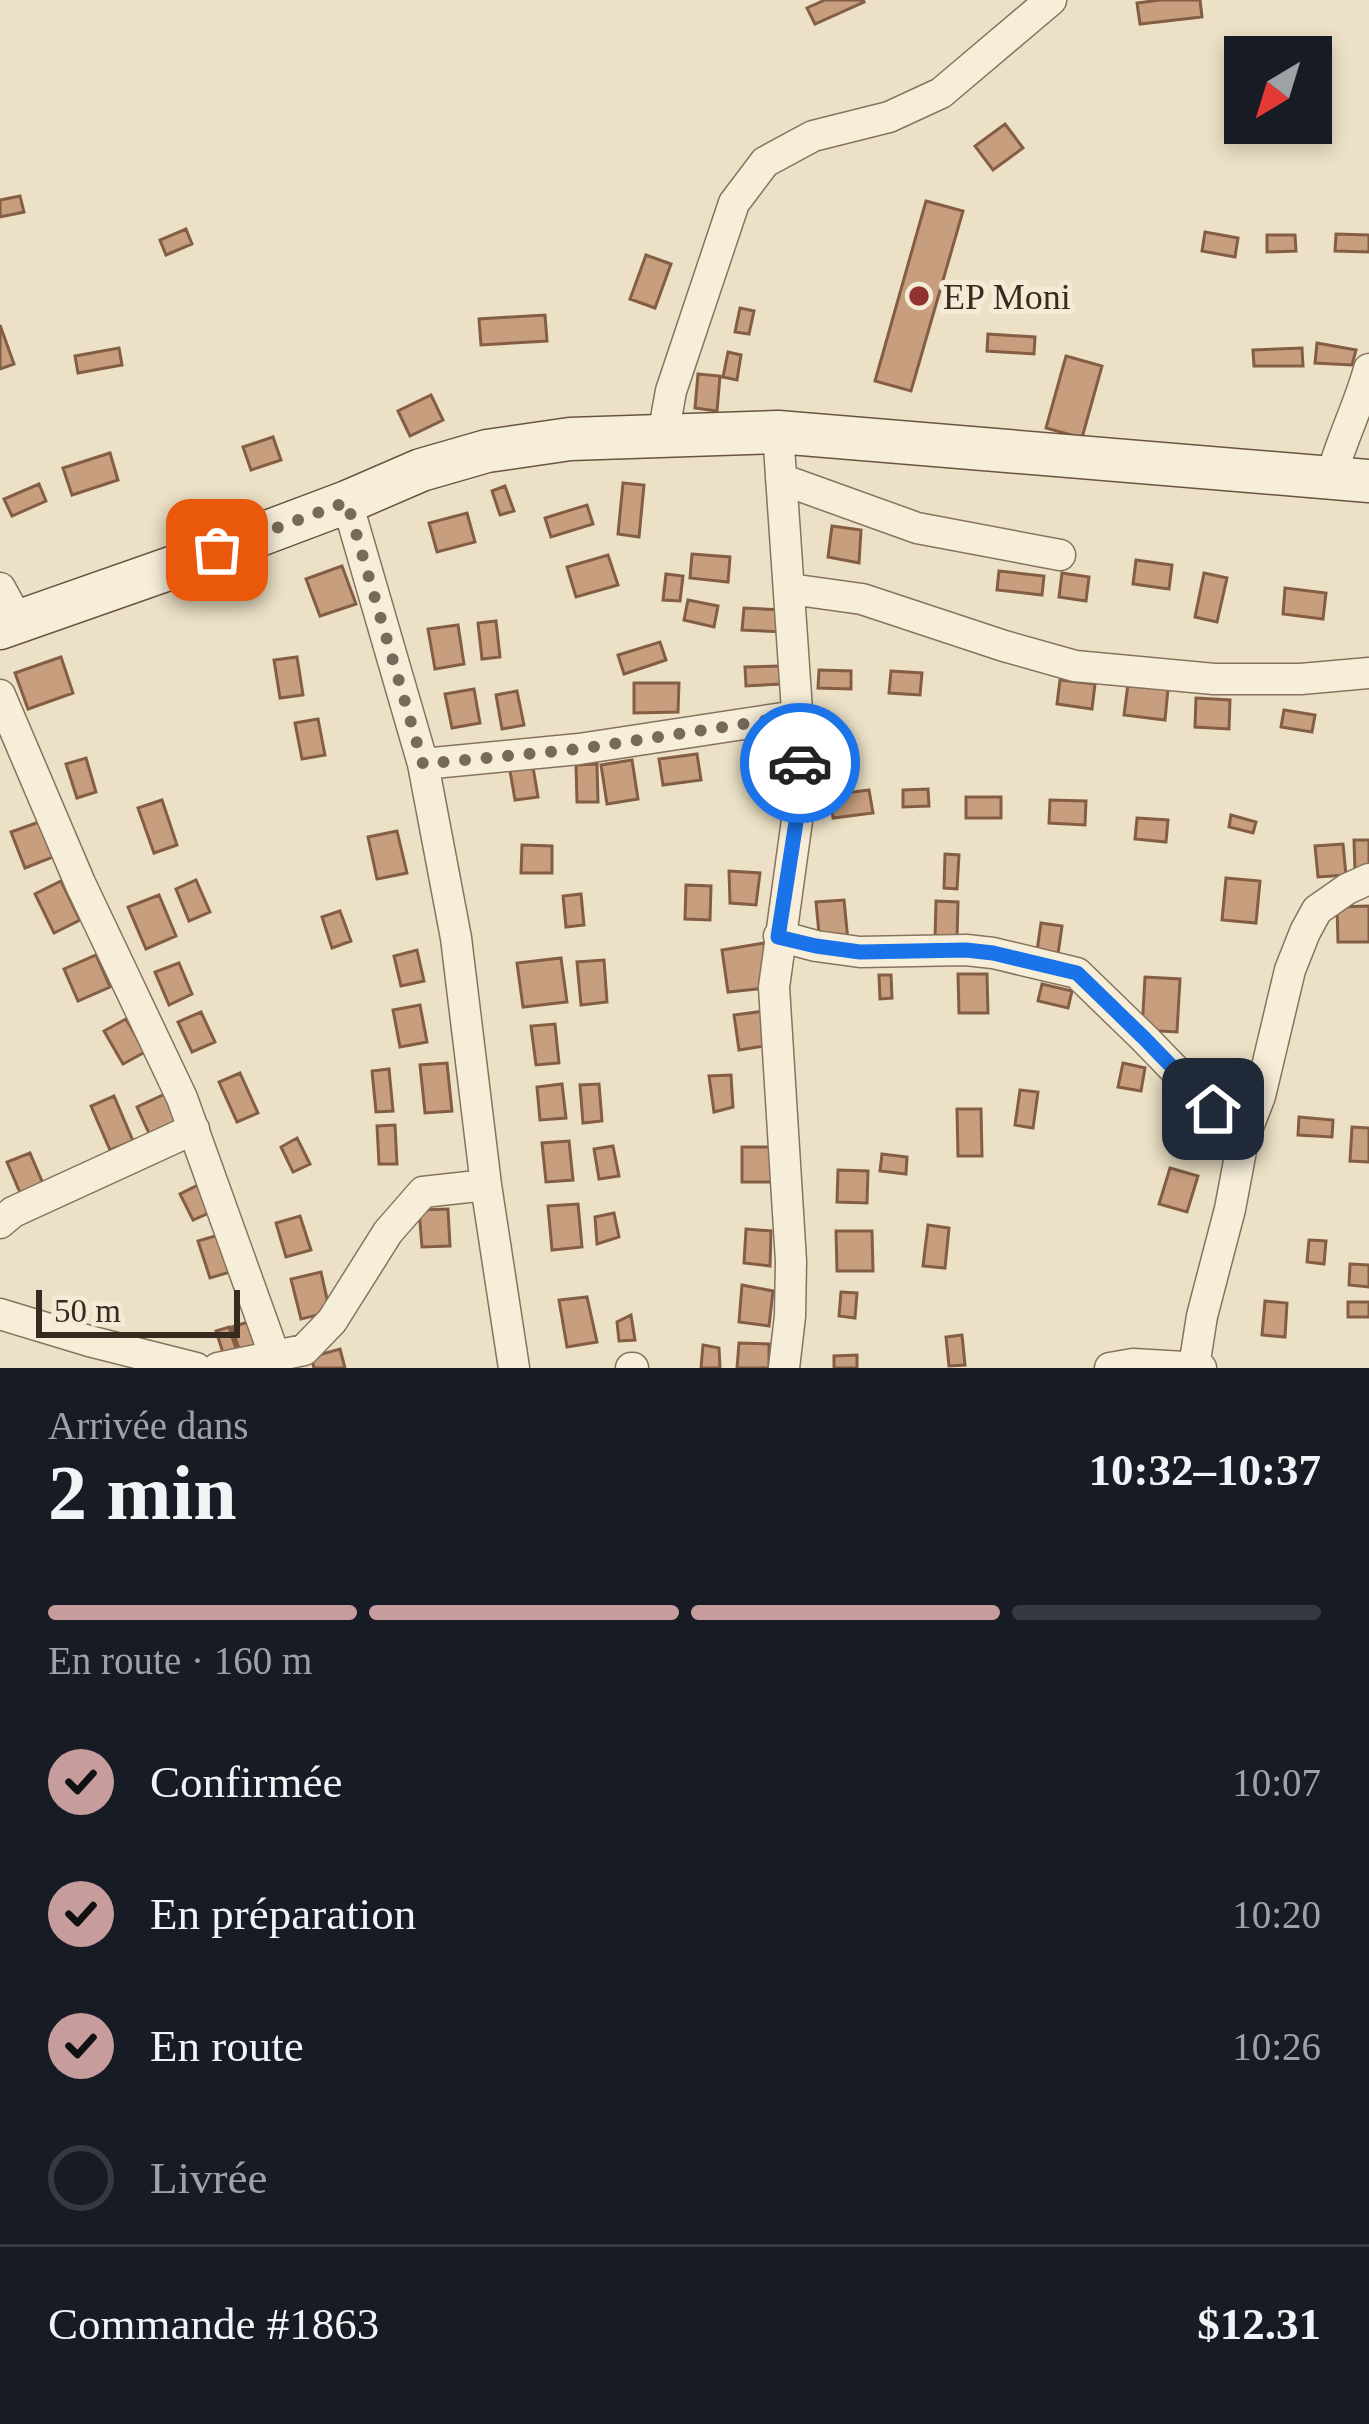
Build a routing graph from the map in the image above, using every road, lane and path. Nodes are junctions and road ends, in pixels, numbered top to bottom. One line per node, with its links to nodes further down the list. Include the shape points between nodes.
1 (1052, 0): 4 (street, via 941,93 889,117 813,136 765,162 734,203)
2 (1369, 369): 6 (street, via 1341,439)
3 (778, 432): 4 (street); 5 (street); 6 (street)
4 (663, 435): 7 (street, via 487,452)
5 (781, 479): 8 (street, via 917,528); 9 (street)
6 (1350, 479)
7 (347, 502): 10 (street, via 174,567); 14 (street)
8 (1060, 555)
9 (790, 589): 11 (street, via 862,599 1076,666 1214,679); 13 (street)
10 (6, 612)
11 (1369, 673)
12 (0, 695): 17 (street)
13 (796, 716): 14 (street); 16 (street, via 802,784)
14 (423, 764): 19 (street, via 456,938)
15 (1369, 879): 18 (street, via 1317,910 1305,932)
16 (778, 937): 18 (street, via 860,952 993,953 1077,973); 26 (street, via 776,1039 791,1261)
17 (194, 1129): 20 (street); 22 (street)
18 (1244, 1140): 28 (street, via 1202,1316)
19 (486, 1185): 22 (street, via 424,1192 388,1232 332,1322 304,1350); 25 (street)
20 (0, 1223)
21 (0, 1314): 23 (street)
22 (277, 1362): 24 (street)
23 (196, 1368)
24 (218, 1368)
25 (514, 1368)
26 (784, 1368)
27 (1110, 1368): 28 (street)
28 (1198, 1368)

